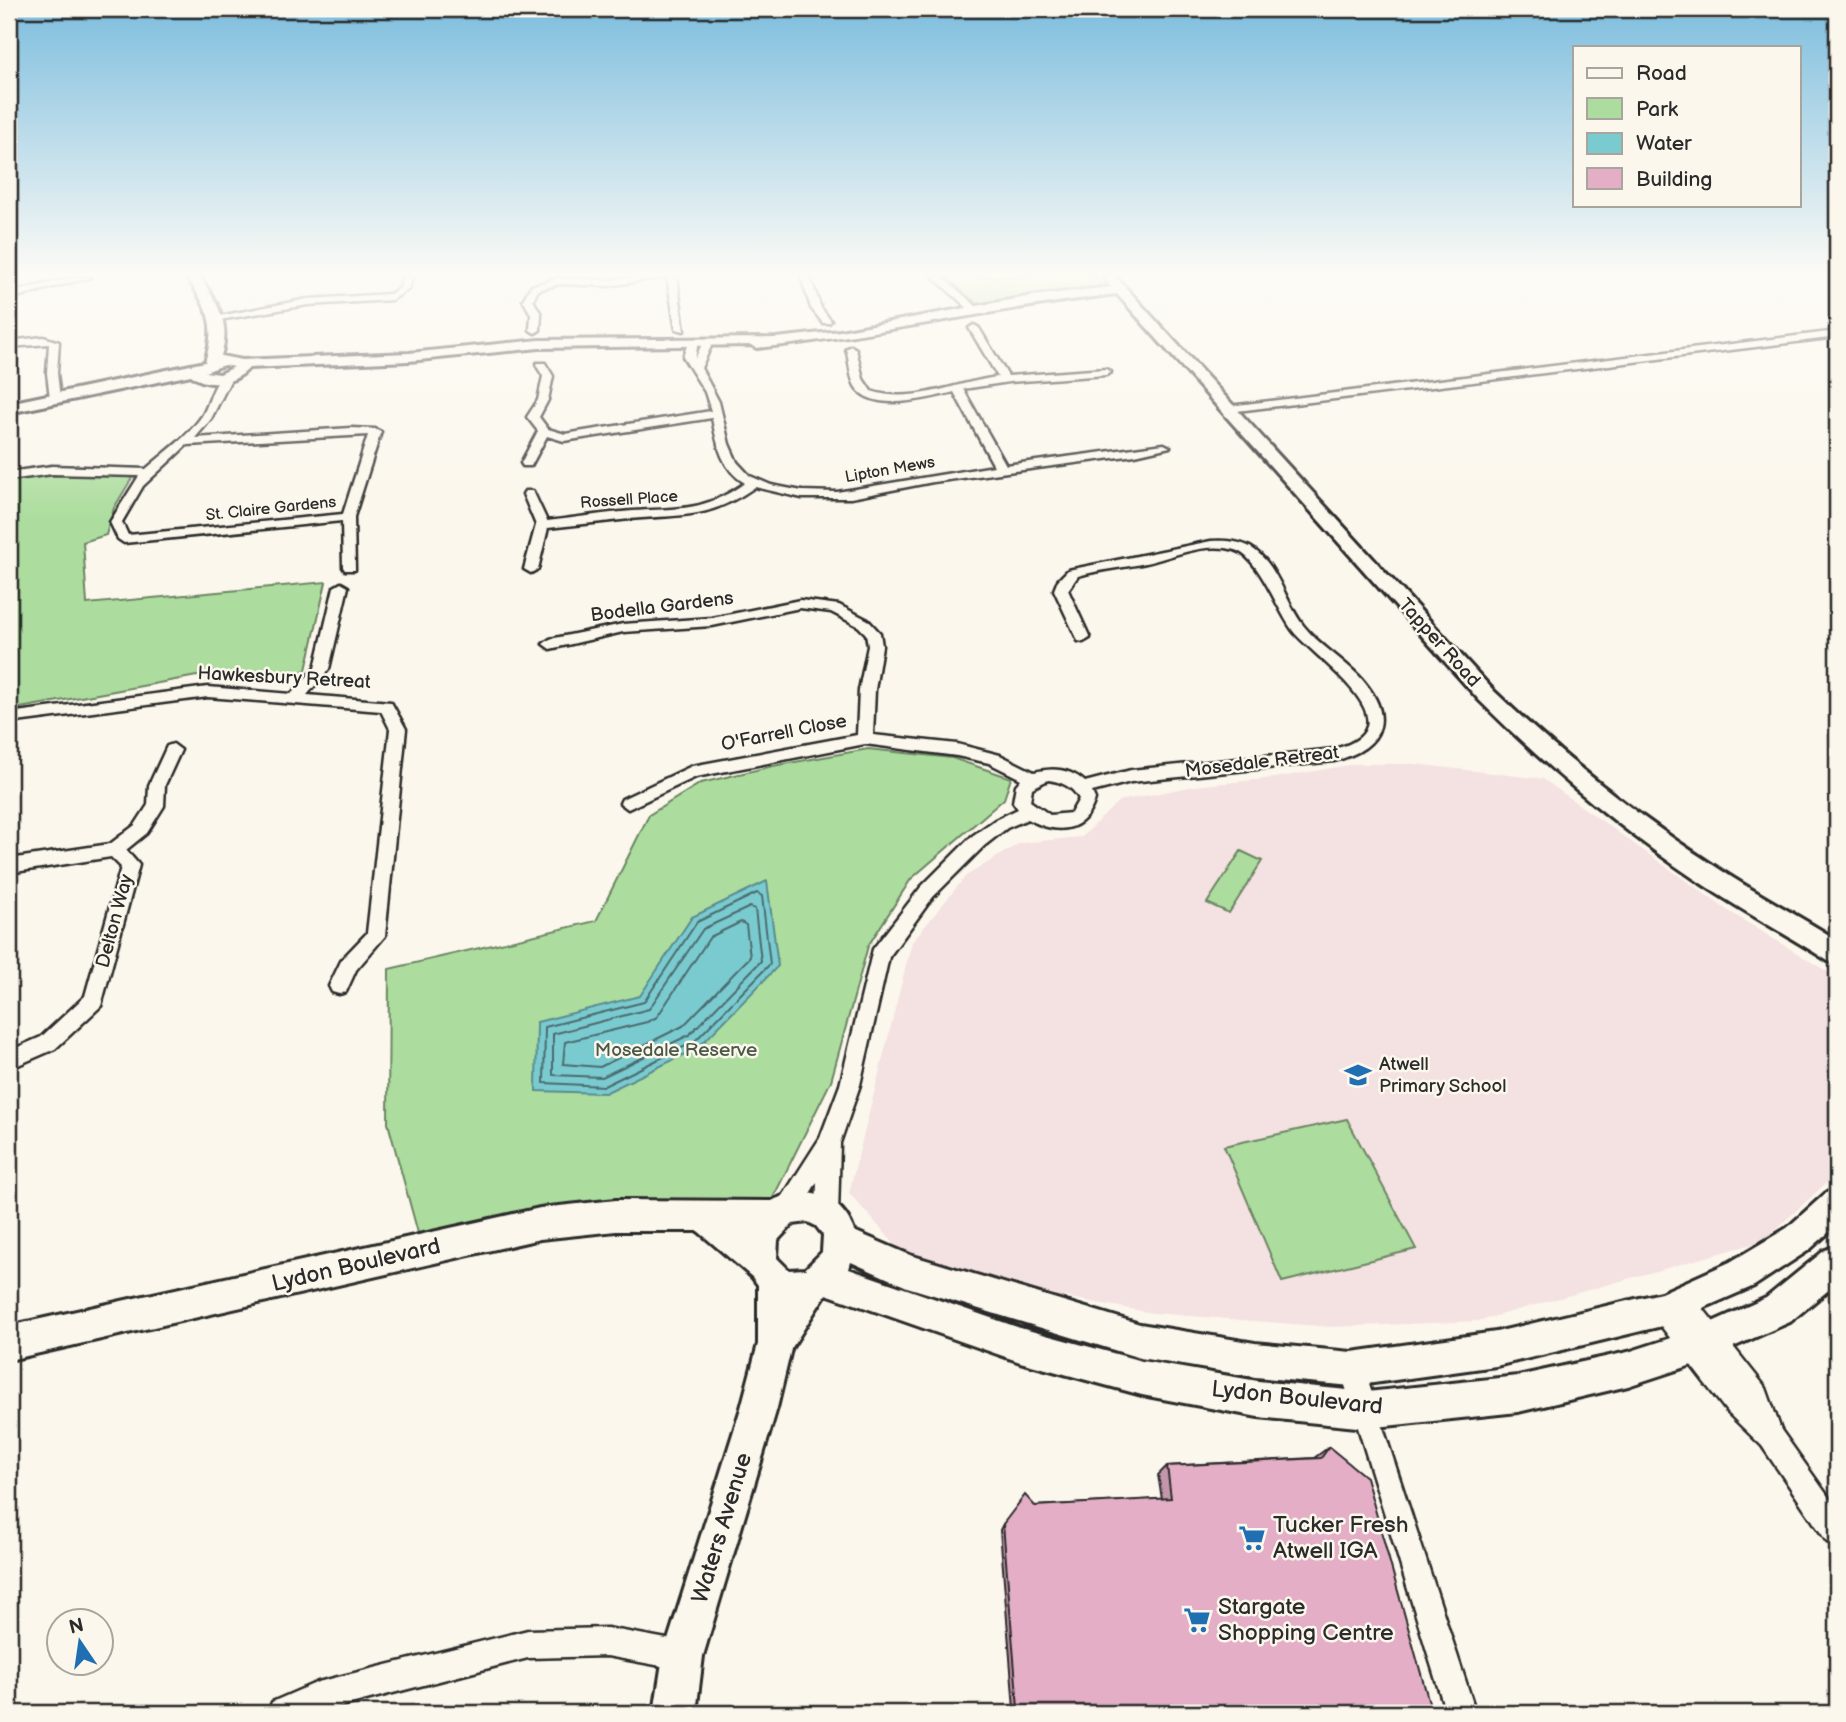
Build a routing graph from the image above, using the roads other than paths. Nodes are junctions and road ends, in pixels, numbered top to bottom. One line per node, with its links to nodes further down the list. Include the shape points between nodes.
1 (53, 357): 16 (street)
2 (221, 357): 12 (street)
3 (397, 357): 12 (street)
4 (688, 357): 11 (street)
5 (697, 357): 11 (street)
6 (854, 357): 15 (street, via 857,382 864,392 887,398)
7 (992, 357): 14 (street)
8 (1182, 357): 18 (street, Tapper Road)
9 (1648, 357): 18 (street)
10 (541, 365): 20 (street, via 548,376 543,400 533,417)
11 (696, 368): 19 (street)
12 (221, 369): 16 (street); 21 (street, St. Claire Gardens, via 211,410)
13 (1106, 373): 14 (street)
14 (1005, 380): 15 (street)
15 (957, 388): 24 (street)
16 (55, 398): 17 (street)
17 (9, 408)
18 (1229, 409): 46 (street, Tapper Road, via 1477,686 1536,745 1645,833)
19 (715, 414): 20 (street, via 564,438); 27 (street, via 727,458)
20 (544, 431): 23 (street)
21 (183, 442): 25 (street, St. Claire Gardens); 29 (street, St. Claire Gardens, via 375,432)
22 (1164, 447): 24 (street, Lipton Mews, via 1084,461)
23 (527, 463)
24 (1001, 467): 27 (street, Lipton Mews, via 824,496)
25 (149, 473): 26 (street, via 52,470); 29 (street, St. Claire Gardens, via 128,496 116,522 124,538)
26 (9, 475)
27 (753, 483): 30 (street, Rossell Place, via 730,499 689,513 633,514)
28 (529, 494): 30 (street)
29 (348, 517): 31 (street)
30 (542, 525): 32 (street)
31 (349, 567)
32 (531, 569)
33 (341, 587): 36 (street, via 321,669)
34 (1083, 638): 41 (street, Mosedale Retreat, via 1061,590 1073,573 1208,544 1236,546 1249,551 1267,571 1280,602 1301,631 1359,683 1372,705 1374,726 1361,746 1335,755 1131,776)
35 (550, 644): 38 (street, Bodella Gardens, via 623,628 712,622 800,604 834,608 863,623 873,634)
36 (295, 699): 37 (street, Hawkesbury Retreat, via 208,692); 47 (street, Hawkesbury Retreat, via 386,706 398,729 376,936 349,965)
37 (9, 718)
38 (865, 738): 40 (street, O'Farrell Close, via 957,750 994,759); 42 (street, O'Farrell Close, via 692,772)
39 (173, 750): 44 (street, via 157,785 156,806 141,829)
40 (1033, 778): 41 (street, via 1063,776); 43 (street, via 1020,793)
41 (1083, 789): 43 (street, via 1086,807 1071,820 1053,823)
42 (628, 803)
43 (1027, 812): 49 (street, via 978,841 927,892 880,954 850,1085)
44 (115, 850): 45 (street, Delton Way); 48 (street, Delton Way, via 130,864 94,1000 48,1043)
45 (9, 866)
46 (1833, 949)
47 (339, 986)
48 (9, 1060)
49 (829, 1143): 51 (street); 53 (street)
50 (1837, 1204): 57 (street, Lydon Boulevard, via 1798,1239 1742,1274)
51 (783, 1213): 52 (street, Lydon Boulevard); 53 (street, Lydon Boulevard, via 808,1207); 55 (street, via 763,1236 760,1251)
52 (706, 1218): 55 (street, Lydon Boulevard); 58 (street, Lydon Boulevard, via 633,1213 497,1231)
53 (834, 1228): 56 (street, via 836,1264); 61 (street, Lydon Boulevard, via 907,1271 1140,1341 1255,1360)
54 (1837, 1262): 60 (street, Lydon Boulevard, via 1778,1310)
55 (768, 1272): 56 (street, Lydon Boulevard, via 792,1288); 59 (street, Waters Avenue)
56 (818, 1281): 59 (street, Waters Avenue); 62 (street, Lydon Boulevard, via 1142,1378 1258,1399)
57 (1672, 1305): 60 (street); 61 (street, Lydon Boulevard, via 1496,1349)
58 (9, 1343)
59 (775, 1344): 64 (street, Waters Avenue)
60 (1702, 1344): 62 (street, Lydon Boulevard, via 1628,1369 1518,1394); 63 (street, via 1736,1404 1772,1437)
61 (1352, 1369): 62 (street)
62 (1367, 1410): 67 (street)
63 (1837, 1532)
64 (683, 1656): 65 (street, via 607,1642 528,1644 318,1697); 66 (street, Waters Avenue)
65 (283, 1713)
66 (675, 1713)
67 (1461, 1713)

